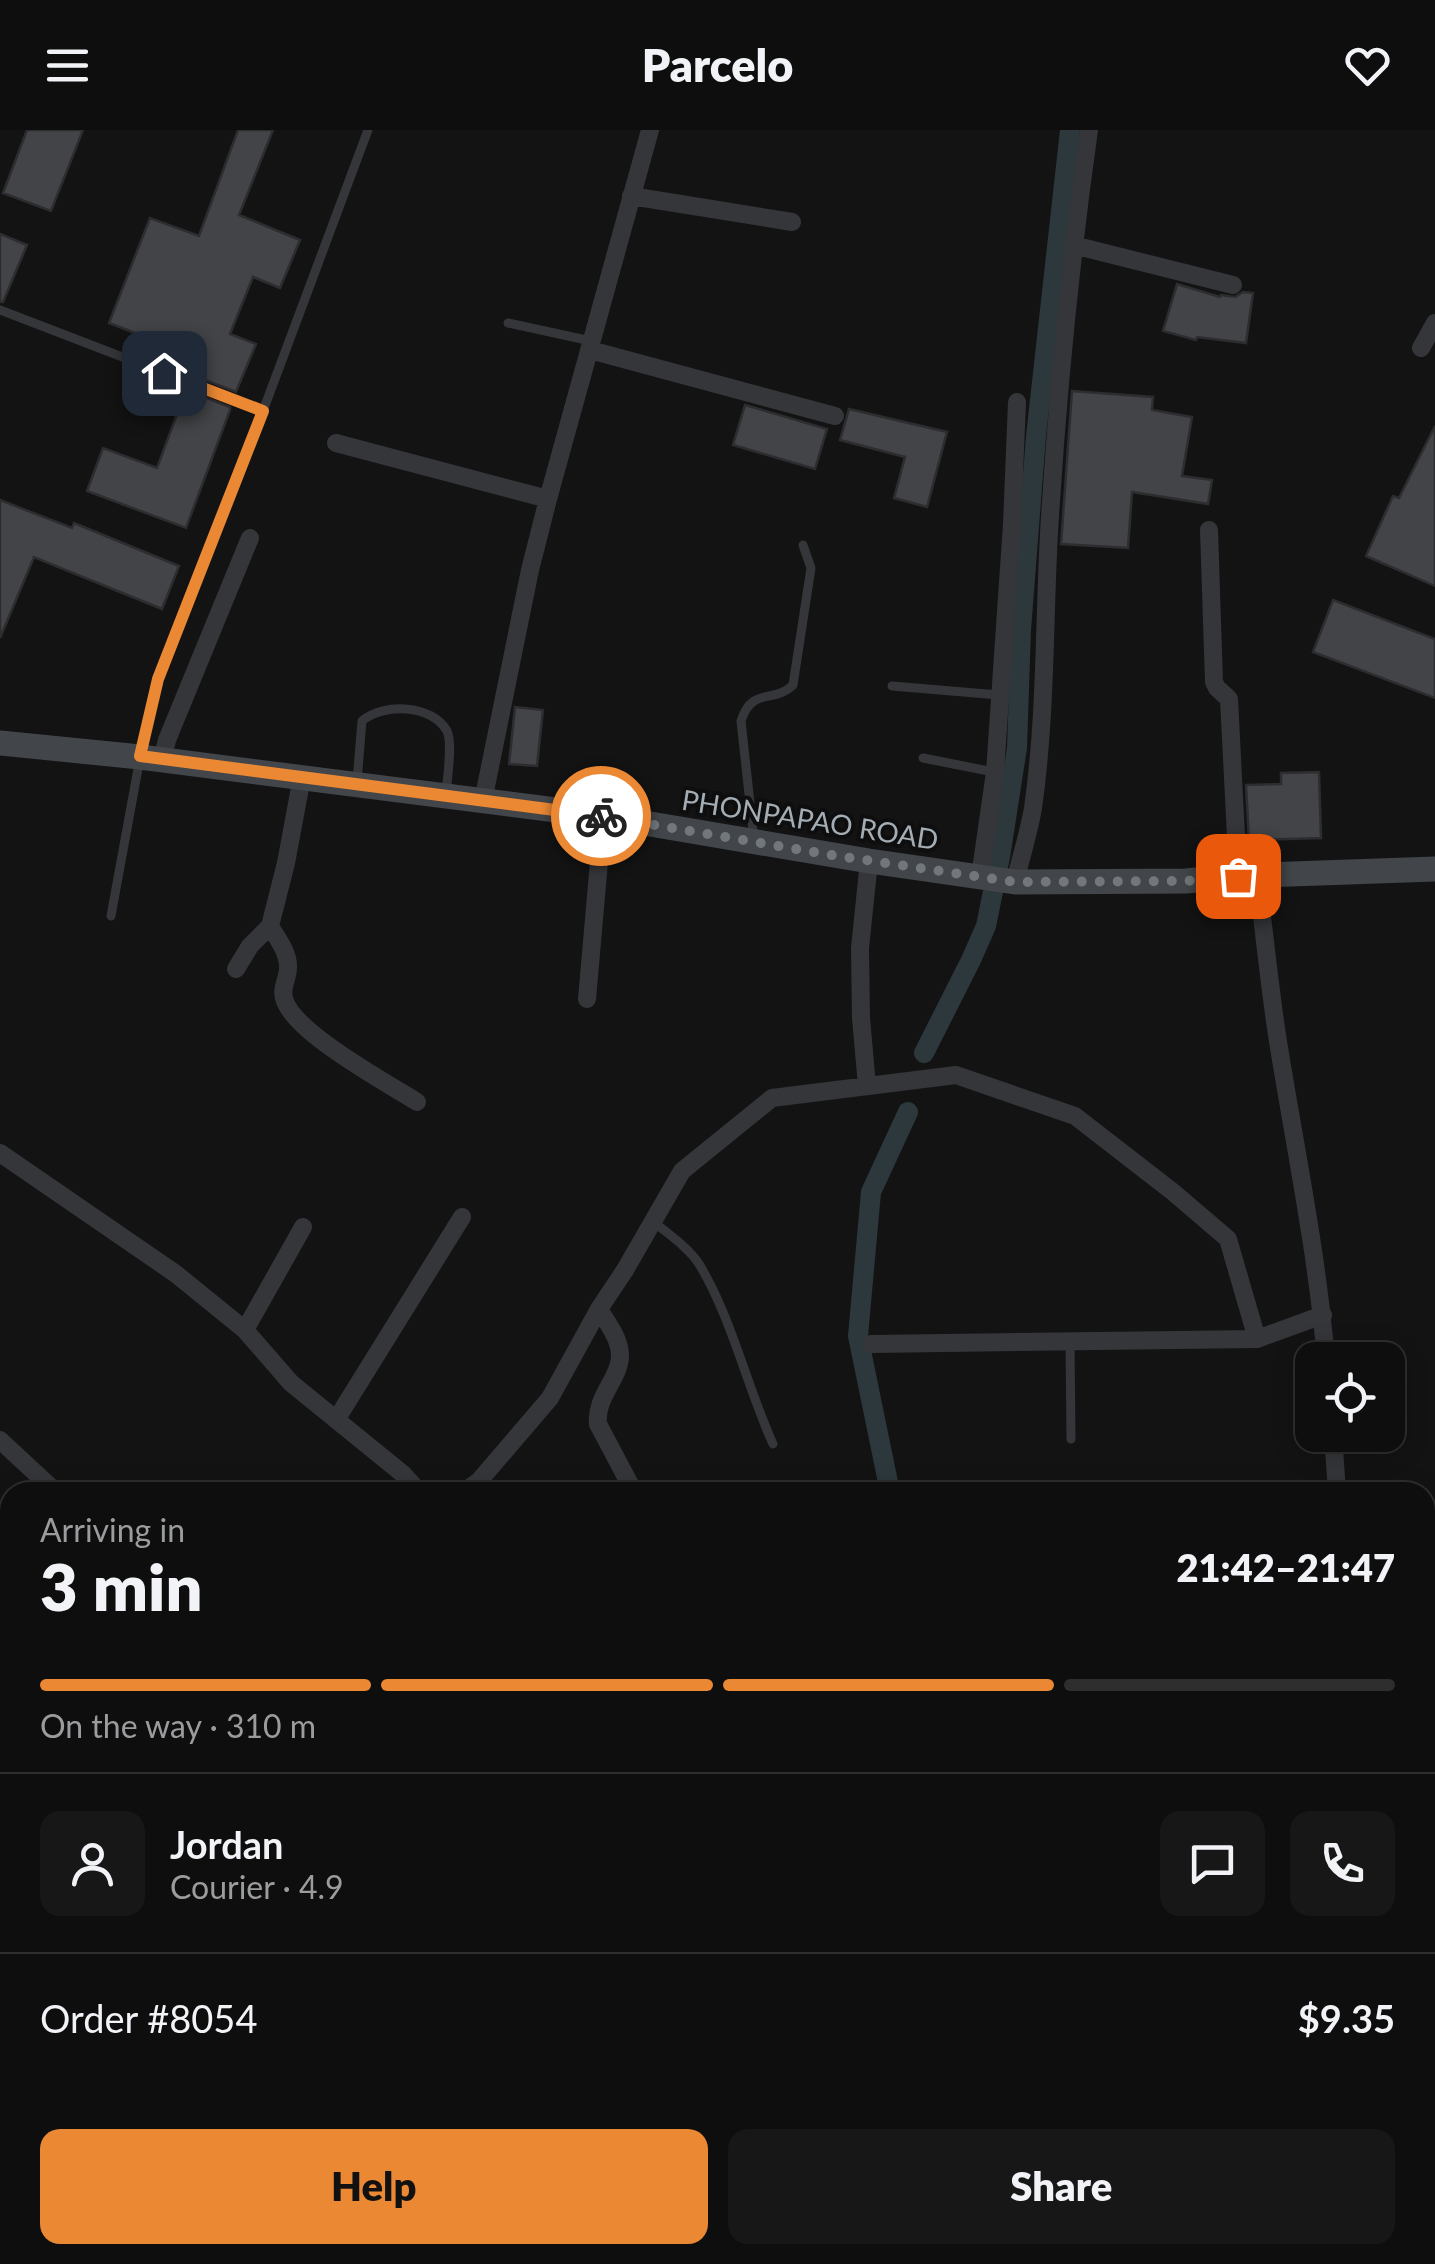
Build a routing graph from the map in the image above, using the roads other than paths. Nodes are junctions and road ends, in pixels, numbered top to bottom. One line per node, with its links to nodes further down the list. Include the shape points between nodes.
1 (368, 130): 14 (lane)
2 (1089, 130): 6 (street)
3 (644, 132): 4 (street)
4 (631, 196): 5 (street); 11 (street)
5 (792, 222)
6 (1073, 245): 7 (street); 37 (street, via 1040,742)
7 (1232, 285)
8 (0, 310): 14 (lane)
9 (508, 323): 11 (lane)
10 (1435, 324): 12 (street)
11 (590, 346): 15 (street); 17 (street)
12 (1422, 348)
13 (1018, 402): 22 (street)
14 (263, 411): 24 (lane, via 158,679)
15 (835, 416)
16 (336, 444): 17 (street)
17 (548, 498): 30 (street)
18 (1209, 530): 35 (street, via 1214,682 1229,699)
19 (250, 538): 24 (street, via 167,740)
20 (803, 545): 32 (lane, via 811,568 792,686 753,701 741,721)
21 (892, 686): 22 (lane)
22 (1000, 695): 26 (street)
23 (0, 743): 24 (street, PHONPAPAO ROAD)
24 (151, 758): 27 (street, PHONPAPAO ROAD); 38 (lane)
25 (923, 758): 26 (lane)
26 (995, 772): 36 (street)
27 (302, 777): 28 (street, PHONPAPAO ROAD); 39 (street)
28 (357, 784): 29 (street, PHONPAPAO ROAD); 29 (lane, via 362,721 385,709 416,710 447,732)
29 (446, 796): 30 (street, PHONPAPAO ROAD)
30 (483, 801): 31 (street, PHONPAPAO ROAD)
31 (603, 816): 32 (street, PHONPAPAO ROAD); 41 (street)
32 (754, 843): 33 (street, PHONPAPAO ROAD)
33 (869, 861): 36 (street, PHONPAPAO ROAD); 42 (street, via 860,948)
34 (1435, 870): 35 (street, PHONPAPAO ROAD)
35 (1247, 876): 37 (street, PHONPAPAO ROAD); 49 (street)
36 (983, 878): 37 (street, PHONPAPAO ROAD)
37 (1015, 882)
38 (110, 916)
39 (270, 926): 40 (street); 43 (street, via 288,958 282,992 291,1014)
40 (236, 968)
41 (587, 1000)
42 (867, 1086): 46 (street, via 772,1098 682,1171); 51 (street, via 956,1075 1075,1116 1228,1240)
43 (417, 1102)
44 (0, 1153): 50 (street)
45 (462, 1217): 55 (street)
46 (654, 1222): 48 (street); 58 (lane, via 698,1261)
47 (303, 1227): 50 (street)
48 (599, 1309): 62 (street, via 550,1398); 63 (street, via 620,1355 596,1412 598,1424)
49 (1322, 1315): 51 (street); 53 (street)
50 (245, 1330): 55 (street, via 291,1383)
51 (1257, 1339): 52 (street)
52 (1070, 1342): 54 (street); 56 (lane)
53 (1324, 1342)
54 (871, 1344)
55 (336, 1420): 61 (street)
56 (1070, 1439)
57 (0, 1440): 60 (street)
58 (773, 1444)
59 (1333, 1452): 64 (street)
60 (45, 1482)
61 (410, 1482)
62 (479, 1482)
63 (629, 1482)
64 (1336, 1482)

